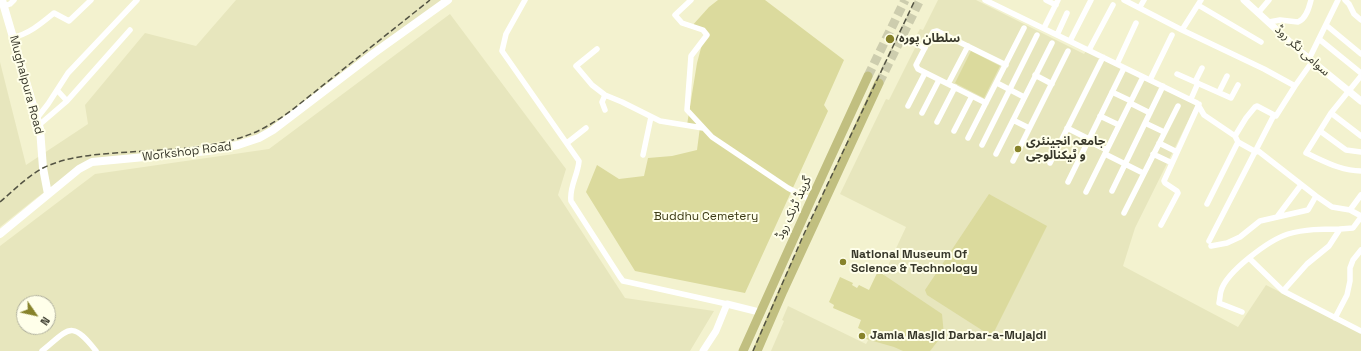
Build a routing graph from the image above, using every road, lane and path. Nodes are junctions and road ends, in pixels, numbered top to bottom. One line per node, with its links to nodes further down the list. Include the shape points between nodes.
1 (14, 0): 19 (street, via 10,4)
2 (91, 0): 35 (street, via 69,21 54,13 34,28)
3 (136, 0): 72 (street, via 68,73)
4 (448, 0): 131 (main road, Workshop Road, via 273,130 258,138 208,151 92,162)
5 (525, 0): 111 (street, via 506,34 502,51)
6 (691, 0): 100 (street, via 675,15 682,23 703,30 707,35 691,56 687,110)
7 (985, 0): 29 (street)
8 (1046, 0): 17 (street)
9 (1091, 0): 38 (street)
10 (1124, 0): 21 (street)
11 (1144, 0): 21 (street)
12 (1244, 0): 23 (street, سوامی نگر روڈ)
13 (1269, 0): 23 (street)
14 (1312, 0): 25 (street, via 1300,22)
15 (1338, 0): 27 (street)
16 (1345, 0): 24 (street)
17 (1057, 2): 29 (street)
18 (1199, 2): 31 (street); 39 (street)
19 (3, 3): 35 (main road, Mughalpura Road)
20 (1112, 5): 44 (street)
21 (1140, 7): 31 (street)
22 (1067, 13): 33 (street)
23 (1258, 13): 25 (street, سوامی نگر روڈ)
24 (1361, 20)
25 (1269, 22): 48 (street, سوامی نگر روڈ)
26 (1136, 23): 49 (street)
27 (1326, 26): 36 (street); 46 (street)
28 (1024, 28): 50 (street)
29 (1044, 28): 33 (street)
30 (130, 30): 80 (street)
31 (1182, 30): 69 (street)
32 (1037, 35): 71 (street)
33 (1057, 35): 38 (street)
34 (1172, 36): 61 (street)
35 (13, 37): 95 (main road, Mughalpura Road)
36 (1319, 39): 48 (street); 56 (street)
37 (908, 40): 42 (street)
38 (1070, 41): 44 (street)
39 (1261, 42)
40 (1052, 43): 55 (street)
41 (968, 46): 42 (street, via 937,31 933,32); 50 (street); 65 (street)
42 (925, 48): 53 (street, via 916,64 918,69)
43 (597, 50): 76 (street, via 576,66 592,85)
44 (1089, 50): 47 (street)
45 (1068, 51): 66 (street)
46 (1361, 54)
47 (1103, 57): 49 (street); 102 (street)
48 (1310, 60): 69 (street); 75 (street, سوامی نگر روڈ)
49 (1117, 64): 51 (street)
50 (1006, 65): 63 (street)
51 (1124, 68): 58 (street); 73 (street)
52 (1202, 68): 64 (street)
53 (925, 73): 60 (street); 85 (street)
54 (1177, 74): 64 (street)
55 (1035, 75): 66 (street); 78 (street)
56 (1361, 75): 75 (street)
57 (868, 76): 134 (main road, گرینڈ ٹرنک روڈ)
58 (1143, 76): 61 (street); 82 (street)
59 (1227, 76): 74 (street)
60 (939, 80): 65 (street); 89 (street)
61 (1150, 80): 68 (street)
62 (879, 83): 155 (main road, گرینڈ ٹرنک روڈ)
63 (997, 83): 71 (street); 83 (street)
64 (1197, 83): 74 (street); 79 (street)
65 (948, 84): 70 (street)
66 (1052, 84): 101 (street)
67 (1238, 85): 74 (street, via 1231,98)
68 (1163, 86): 79 (street); 88 (street)
69 (1295, 86): 91 (street, via 1279,113)
70 (955, 88): 77 (street); 96 (street)
71 (1010, 89): 78 (street); 113 (street)
72 (57, 90): 80 (street); 95 (street)
73 (1112, 92): 82 (street); 92 (street)
74 (1219, 92)
75 (1349, 92): 81 (street, سوامی نگر روڈ); 90 (street)
76 (605, 95): 87 (street, via 602,102); 93 (street)
77 (972, 96): 83 (street); 103 (street)
78 (1024, 97): 94 (street)
79 (1191, 99): 84 (street)
80 (67, 101): 95 (street)
81 (1361, 101)
82 (1130, 102): 88 (street); 98 (street)
83 (986, 103): 108 (street)
84 (1199, 104): 106 (street, via 1204,115); 116 (street)
85 (908, 106)
86 (1178, 106): 105 (street)
87 (605, 110)
88 (1150, 112): 97 (street)
89 (922, 113)
90 (1332, 114): 104 (street); 107 (street)
91 (1274, 115): 106 (street, via 1255,107); 114 (street)
92 (1100, 116): 98 (street); 109 (street)
93 (651, 117): 100 (street, via 660,121); 120 (street)
94 (1013, 120): 101 (street); 118 (street)
95 (38, 121): 131 (main road, Mughalpura Road)
96 (937, 122)
97 (1145, 123): 105 (street); 124 (street)
98 (1119, 126): 115 (street)
99 (586, 128): 111 (street)
100 (704, 128): 134 (street, via 712,137 788,188)
101 (1029, 128): 121 (street)
102 (1067, 128): 109 (street); 123 (street)
103 (954, 131)
104 (1320, 131): 117 (street, via 1346,150); 125 (street, via 1306,153 1339,168)
105 (1164, 132): 112 (street)
106 (1235, 136): 110 (street)
107 (1361, 136)
108 (968, 138)
109 (1089, 140): 115 (street); 127 (street)
110 (1238, 142): 114 (street); 135 (street)
111 (567, 143): 146 (street, via 579,161 570,191 571,201 623,281)
112 (1159, 143): 116 (street); 119 (street)
113 (982, 145)
114 (1256, 151): 128 (street); 138 (street, via 1210,244 1227,243 1260,221)
115 (1106, 152): 124 (street); 130 (street)
116 (1177, 152): 122 (street)
117 (1361, 152)
118 (996, 154)
119 (1153, 154): 122 (street); 126 (street)
120 (643, 155)
121 (1013, 162)
122 (1172, 162): 140 (street, via 1164,182 1178,193)
123 (1050, 163)
124 (1125, 164): 126 (street); 129 (street)
125 (1361, 171)
126 (1144, 173): 137 (street)
127 (1068, 182)
128 (1301, 185): 133 (street); 138 (street)
129 (1112, 191)
130 (1086, 192)
131 (48, 194): 142 (main road, Workshop Road)
132 (1361, 195): 136 (street)
133 (1316, 196): 136 (street, via 1332,207); 138 (street, via 1308,210)
134 (811, 200): 147 (main road, گرینڈ ٹرنک روڈ)
135 (1207, 204)
136 (1350, 210): 139 (street)
137 (1124, 213)
138 (1277, 217)
139 (1361, 217): 141 (street, via 1353,228)
140 (1162, 225)
141 (1340, 229): 144 (street, via 1309,229 1287,234); 145 (street, via 1329,246)
142 (0, 234)
143 (1361, 250): 149 (street, via 1353,260 1349,289)
144 (1249, 258): 145 (street); 148 (street, via 1229,276 1221,290 1219,303)
145 (1283, 291): 149 (street)
146 (727, 304): 147 (street); 153 (street, via 716,331)
147 (760, 312): 154 (main road, گرینڈ ٹرنک روڈ)
148 (1242, 312)
149 (1335, 318): 150 (street)
150 (1361, 331)
151 (42, 351): 152 (street, via 69,330 80,333)
152 (96, 351)
153 (703, 351)
154 (743, 351)
155 (757, 351)

